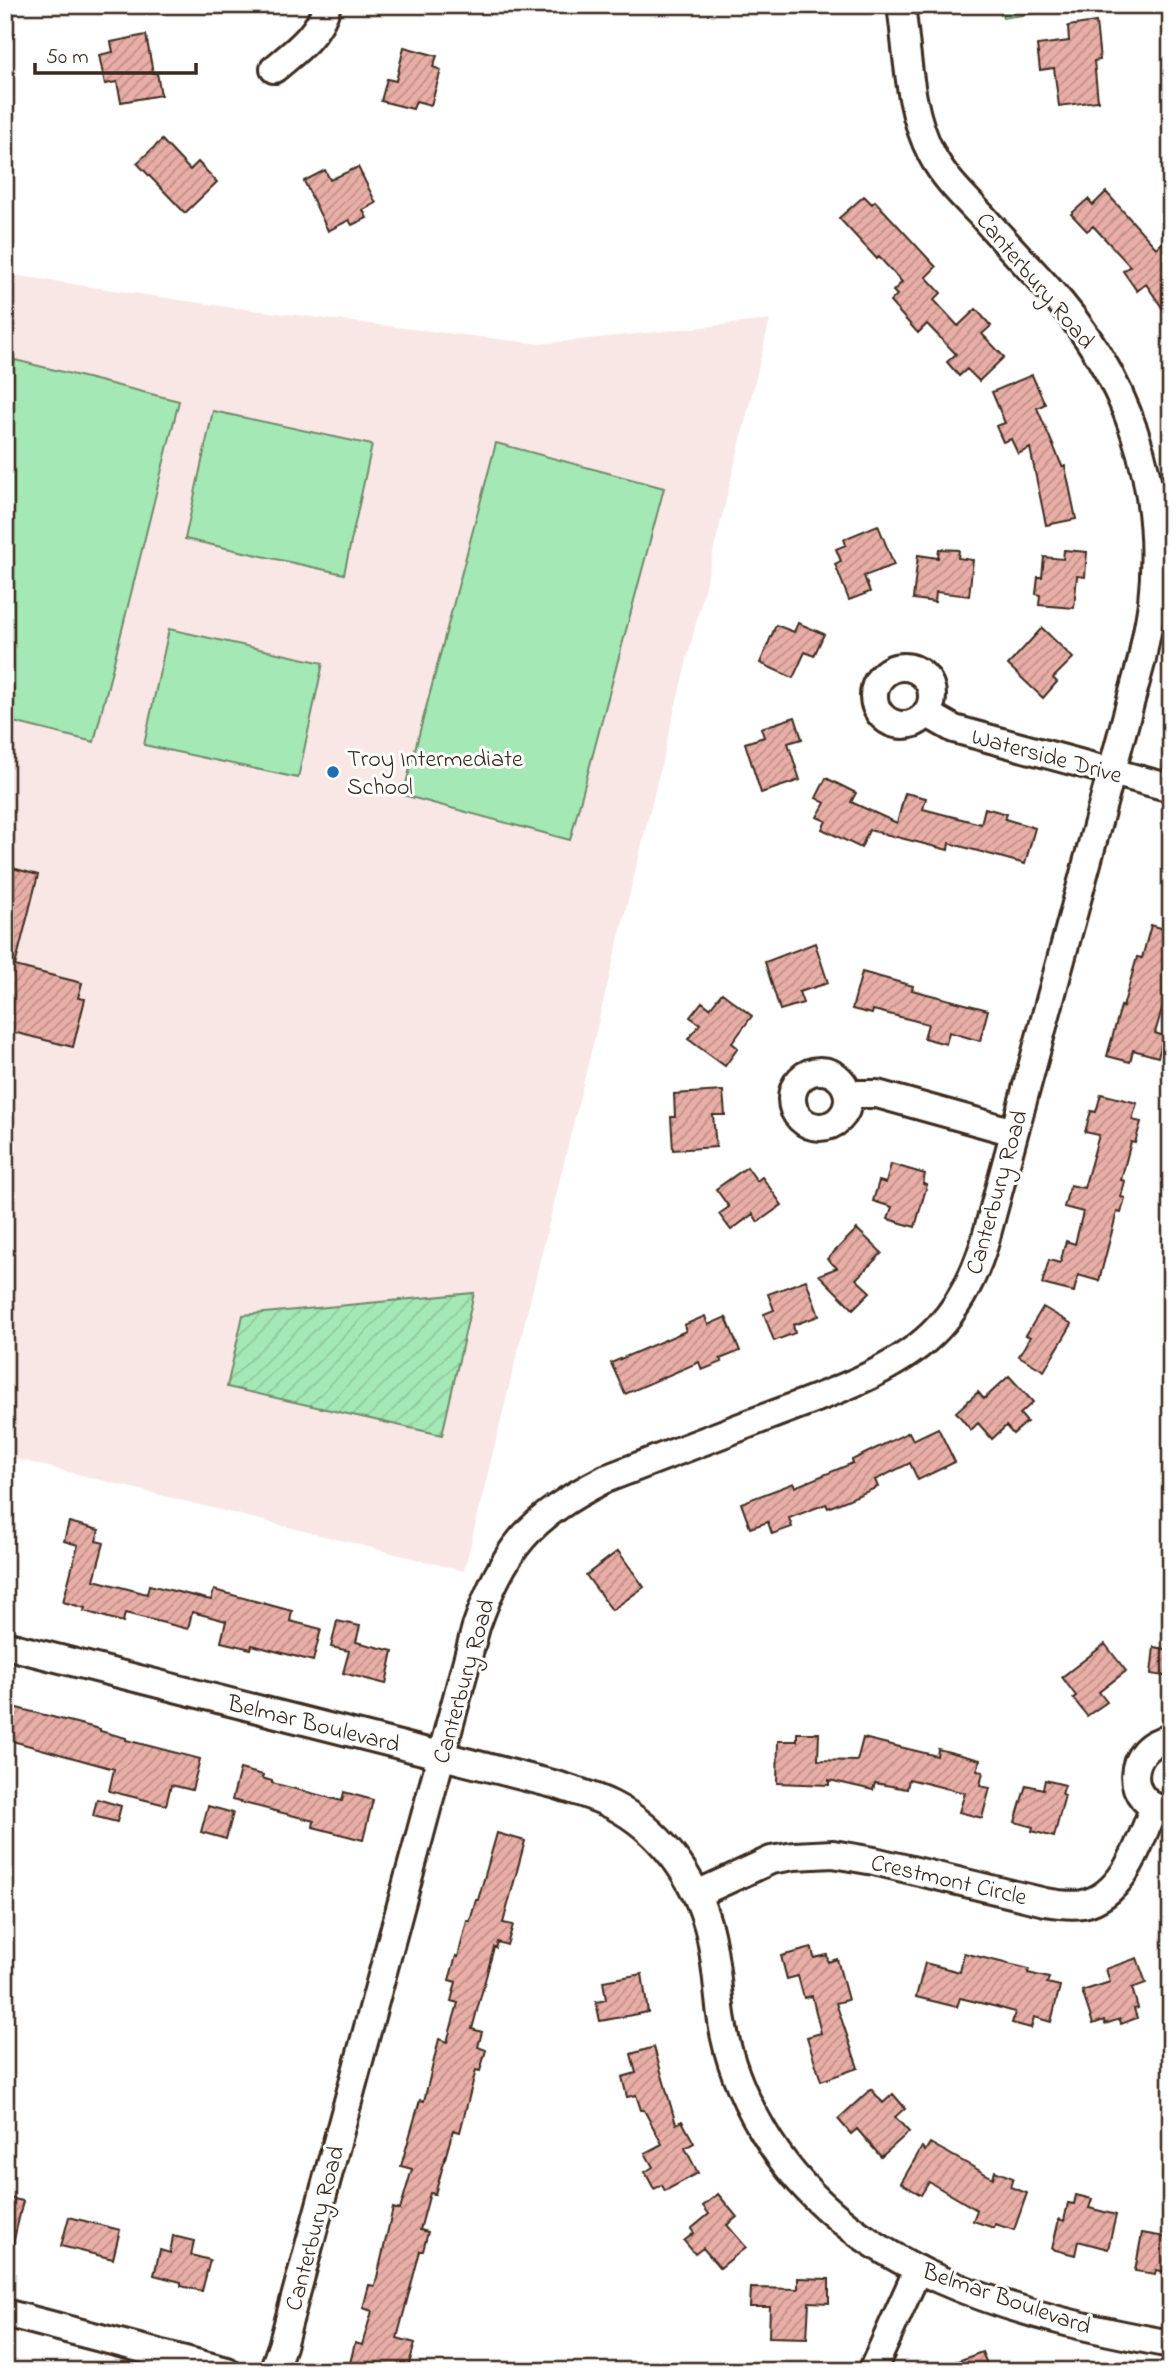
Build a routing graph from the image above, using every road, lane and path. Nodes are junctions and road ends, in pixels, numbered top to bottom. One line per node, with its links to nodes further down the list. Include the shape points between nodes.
1 (327, 5): 3 (street, via 303,46)
2 (901, 5): 5 (street, Canterbury Road, via 916,111 932,155 1086,333 1115,382 1136,435 1150,490 1155,546 1152,602 1142,659)
3 (274, 69)
4 (926, 713): 5 (street, Waterside Drive, via 954,729)
5 (1111, 772): 6 (street, Waterside Drive); 8 (street, Canterbury Road)
6 (1171, 788)
7 (848, 1094): 8 (street, via 877,1094)
8 (1014, 1132): 11 (street, Canterbury Road, via 977,1265 950,1314 913,1350 891,1365 810,1400 605,1479 532,1526 511,1550 490,1587)
9 (5, 1644): 11 (street, Belmar Boulevard)
10 (1171, 1739): 12 (street, Crestmont Circle, via 1151,1745 1136,1768 1140,1794)
11 (441, 1755): 13 (street, Belmar Boulevard, via 557,1785 613,1805 648,1829 670,1852); 18 (street, Canterbury Road)
12 (1163, 1809): 13 (street, Crestmont Circle, via 1122,1875 1099,1897 1084,1903 1045,1902 834,1854 771,1860)
13 (697, 1894): 14 (street, Belmar Boulevard, via 708,1927 729,2049 748,2104 763,2131 821,2205 881,2250)
14 (918, 2269): 16 (street, Belmar Boulevard, via 1049,2317); 19 (street)
15 (5, 2313): 17 (street)
16 (1171, 2344)
17 (227, 2371)
18 (273, 2371)
19 (872, 2371)

